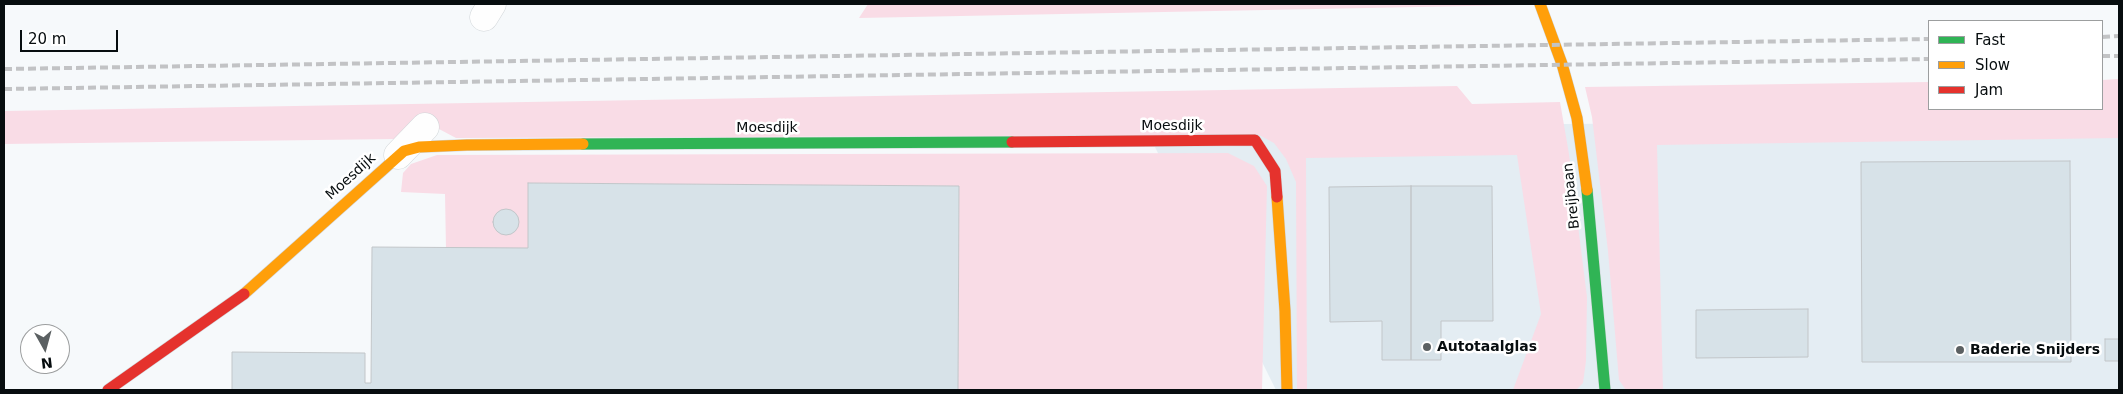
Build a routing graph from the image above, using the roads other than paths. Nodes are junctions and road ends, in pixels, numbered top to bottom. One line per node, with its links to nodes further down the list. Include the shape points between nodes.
1 (1540, 4): 6 (street, Breijbaan, via 1577,118)
2 (425, 127): 3 (street)
3 (398, 155): 4 (street, Moesdijk, via 237,300); 5 (street, Moesdijk, via 420,147 467,145 1254,140 1275,171)
4 (108, 390)
5 (1288, 390)
6 (1605, 390)

